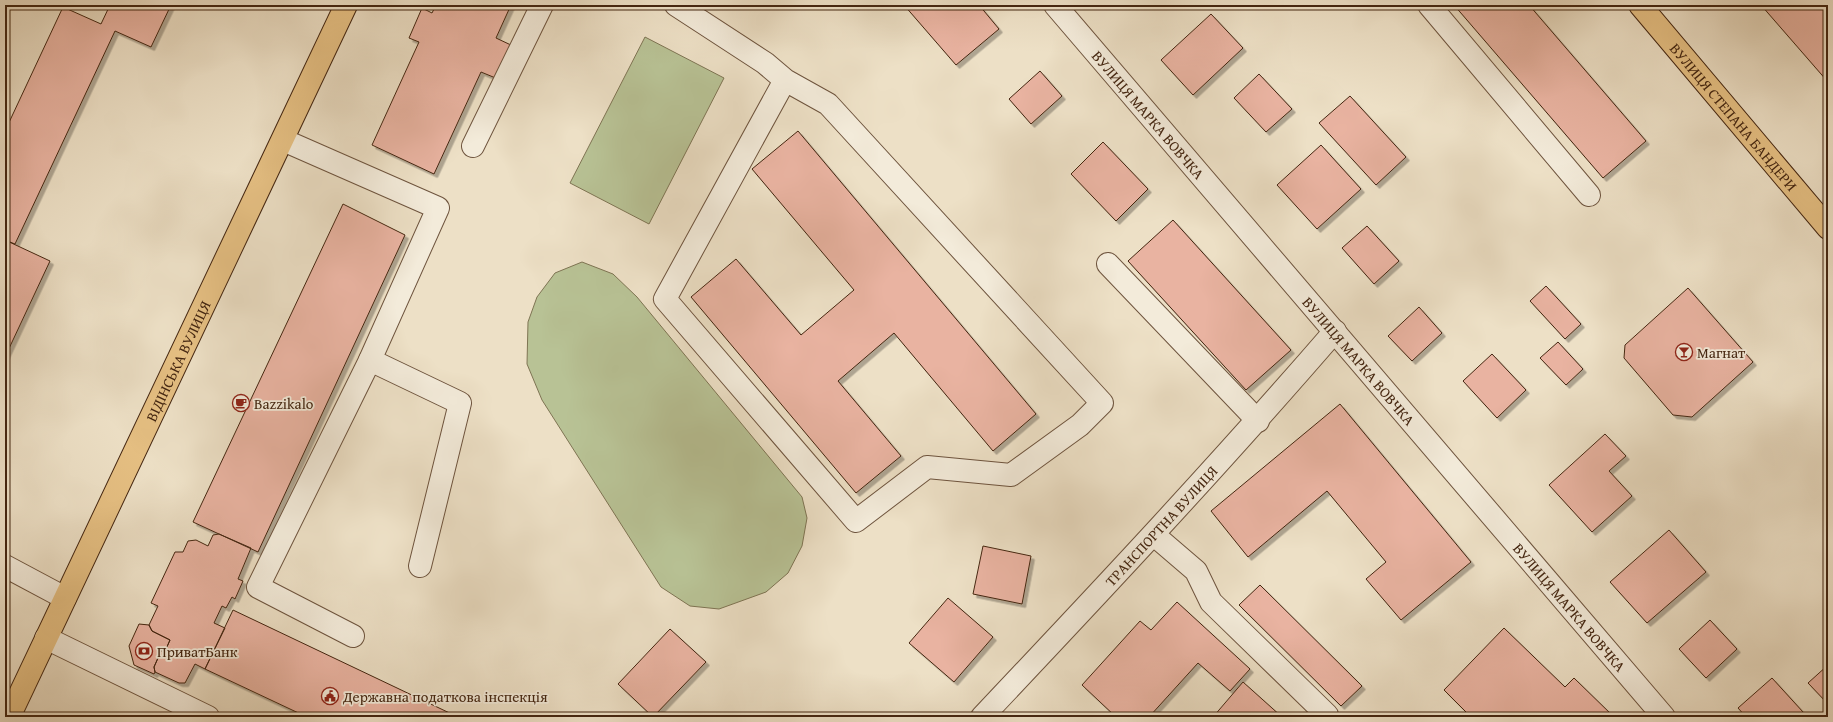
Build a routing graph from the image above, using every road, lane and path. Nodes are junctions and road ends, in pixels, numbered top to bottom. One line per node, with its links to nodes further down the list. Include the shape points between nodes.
1 (346, 5): 8 (main road, ВІДІНСЬКА ВУЛИЦЯ)
2 (542, 5): 9 (street)
3 (676, 5): 7 (street, via 765,63)
4 (1055, 5): 13 (street, ВУЛИЦЯ МАРКА ВОВЧКА)
5 (1429, 5): 10 (street)
6 (1640, 5): 11 (main road, ВУЛИЦЯ СТЕПАНА БАНДЕРИ)
7 (785, 80): 7 (street, via 664,299 856,521 927,467 1011,475 1080,425 1102,403 828,104)
8 (283, 140): 14 (street, via 438,208); 19 (main road, ВІДІНСЬКА ВУЛИЦЯ)
9 (473, 146)
10 (1589, 195)
11 (1828, 227)
12 (1108, 264): 15 (street)
13 (1335, 331): 15 (street, ТРАНСПОРТНА ВУЛИЦЯ); 26 (street, ВУЛИЦЯ МАРКА ВОВЧКА)
14 (370, 360): 17 (street, via 460,403); 20 (street, via 258,587)
15 (1258, 421): 16 (street, ТРАНСПОРТНА ВУЛИЦЯ)
16 (1154, 535): 24 (street, ТРАНСПОРТНА ВУЛИЦЯ); 25 (street, via 1196,571 1211,602 1277,664 1327,715)
17 (420, 566)
18 (10, 575): 19 (street)
19 (65, 598): 21 (main road, ВІДІНСЬКА ВУЛИЦЯ)
20 (353, 636)
21 (46, 638): 22 (main road, ВІДІНСЬКА ВУЛИЦЯ); 23 (street)
22 (9, 717)
23 (208, 717)
24 (982, 717)
25 (1326, 717)
26 (1664, 717)

